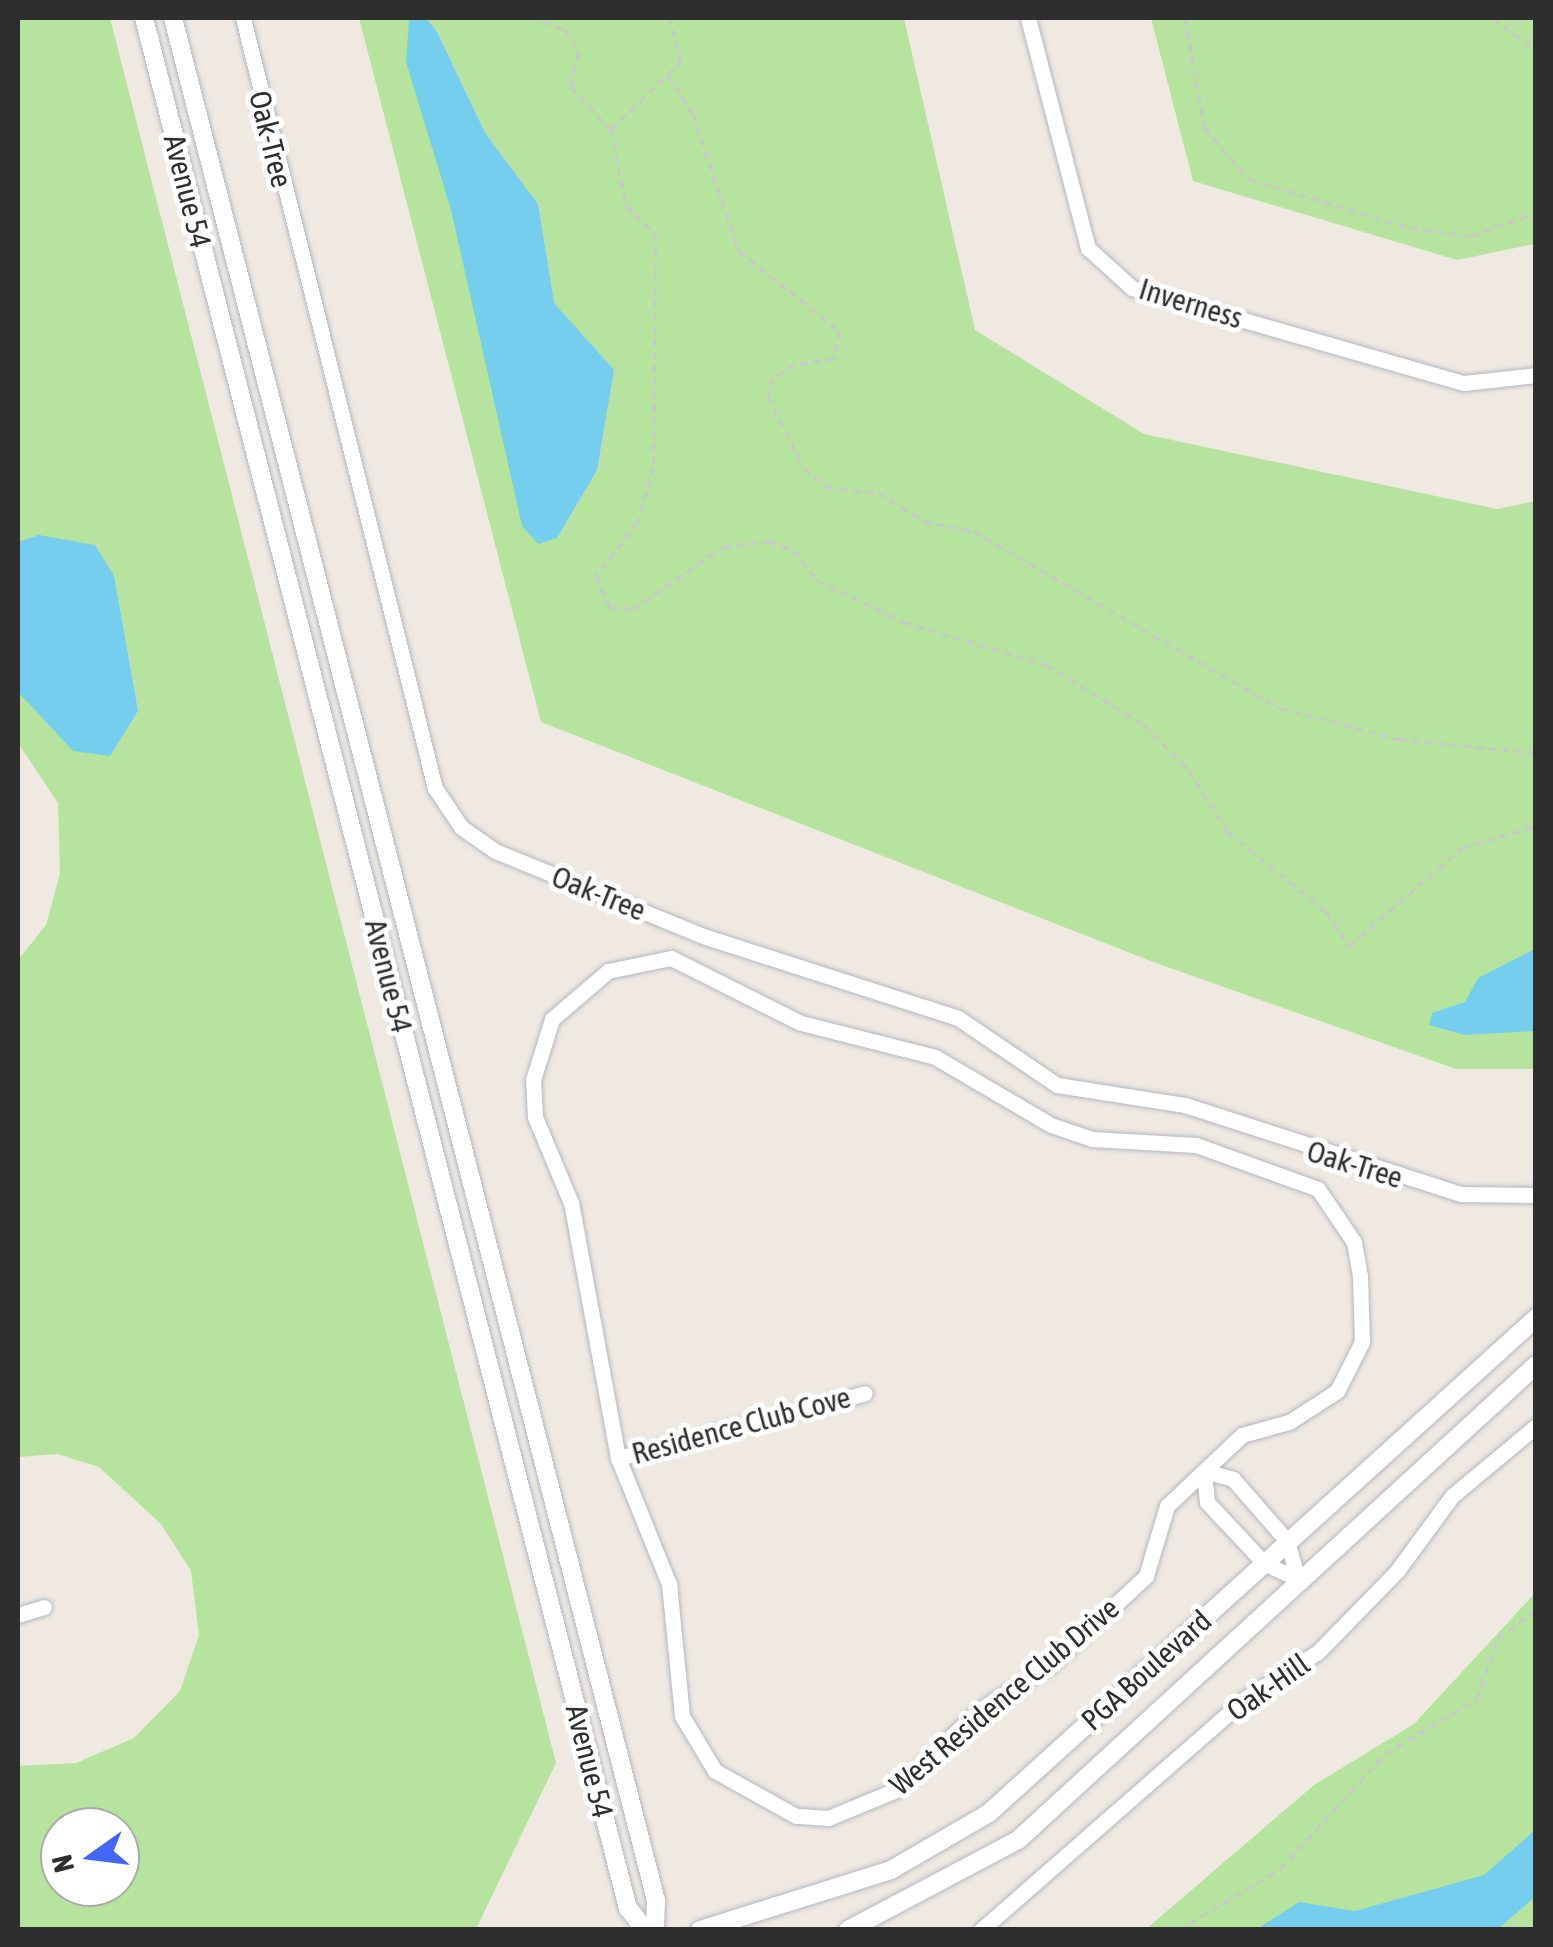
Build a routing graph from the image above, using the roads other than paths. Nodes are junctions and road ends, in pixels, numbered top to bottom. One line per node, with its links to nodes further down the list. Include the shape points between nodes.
1 (144, 18): 18 (street, Avenue 54, via 619,1874)
2 (173, 18): 19 (street, Avenue 54, via 651,1881)
3 (243, 18): 6 (street, Oak-Tree, via 435,788 461,827 495,850 706,937 958,1018 1057,1085 1184,1105 1461,1194)
4 (1028, 18): 5 (street, Inverness, via 1088,248 1132,288 1464,382)
5 (1536, 375)
6 (1536, 1195)
7 (1536, 1318): 13 (street, PGA Boulevard)
8 (1536, 1365): 15 (street, PGA Boulevard)
9 (865, 1393): 11 (street, Residence Club Cove)
10 (1536, 1426): 22 (street, Oak-Hill, via 1452,1496 1397,1571 1318,1652 1246,1698)
11 (618, 1458): 12 (street, West Residence Club Drive, via 668,1584 682,1716 715,1771 757,1798 828,1818 896,1790 1146,1576 1158,1520); 12 (street, West Residence Club Drive, via 572,1203 535,1117 539,1048 578,992 638,960 672,958 800,1023 936,1057 1004,1101 1092,1139 1196,1145 1318,1190 1354,1242 1362,1342 1337,1391 1289,1422 1242,1434)
12 (1204, 1470): 13 (street, via 1233,1479); 14 (street, via 1206,1502)
13 (1287, 1541): 14 (street, PGA Boulevard); 15 (street)
14 (1264, 1562): 15 (street); 20 (street, PGA Boulevard, via 989,1812 873,1877)
15 (1298, 1579): 21 (street, PGA Boulevard, via 1018,1840)
16 (44, 1607): 17 (street)
17 (18, 1614)
18 (644, 1930)
19 (655, 1930)
20 (700, 1930)
21 (848, 1930)
22 (981, 1930)

